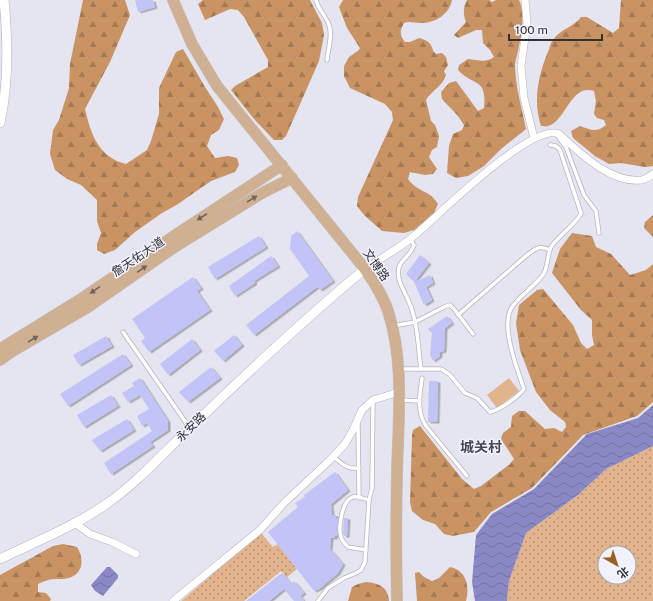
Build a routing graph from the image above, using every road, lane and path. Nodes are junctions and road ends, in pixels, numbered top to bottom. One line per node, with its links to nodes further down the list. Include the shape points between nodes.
1 (4, 0): 6 (street, via 7,65 4,107)
2 (173, 0): 10 (main road, 文博路, via 192,44 217,86)
3 (316, 0): 5 (lane, via 329,26)
4 (525, 0): 8 (street, via 527,23 521,66 524,98)
5 (327, 60)
6 (0, 122)
7 (555, 132): 8 (street); 11 (street, via 584,157 611,174 631,180 644,180); 13 (lane, via 566,147 584,195 596,211)
8 (534, 138): 14 (street, via 478,178)
9 (550, 145): 15 (lane, via 560,150 581,213)
10 (282, 165): 12 (main road, 文博路); 22 (main road, 詹天佑大道, one-way to 22, via 81,299)
11 (653, 174)
12 (292, 178): 16 (main road, 文博路); 23 (main road, 詹天佑大道, one-way to 12, via 88,307 187,239 262,193)
13 (599, 232)
14 (410, 239): 16 (street); 18 (lane, via 414,245 399,265 398,278)
15 (550, 250): 17 (lane, via 538,247); 25 (lane, via 544,273 512,307 508,324 508,337 524,389 521,392 500,408 490,412 477,398 465,393 449,374 441,369)
16 (365, 269): 19 (main road, 文博路, via 383,298); 31 (street, 永安路, via 323,304)
17 (458, 315): 18 (lane, via 450,305); 21 (lane)
18 (415, 322): 19 (lane); 25 (lane)
19 (392, 326): 24 (main road, 文博路)
20 (123, 332): 31 (lane)
21 (473, 334)
22 (0, 349)
23 (0, 360)
24 (398, 369): 25 (lane); 27 (main road, 文博路)
25 (421, 369)
26 (422, 378): 29 (lane)
27 (399, 396): 28 (street); 29 (lane); 43 (main road, 文博路)
28 (372, 400): 30 (street, via 362,410); 36 (lane, via 372,488)
29 (420, 400): 34 (lane, via 420,416 423,421)
30 (358, 419): 32 (street, via 345,444); 33 (lane)
31 (190, 428): 37 (street, 永安路, via 141,476 105,505)
32 (333, 456): 33 (lane, via 348,468); 41 (street, via 260,530)
33 (359, 468): 35 (lane)
34 (467, 476)
35 (359, 498): 36 (lane); 38 (lane, via 354,497 345,504 340,536 348,547)
36 (369, 500): 38 (lane)
37 (75, 523): 39 (street, via 90,534); 40 (street, 永安路)
38 (366, 550): 42 (lane, via 361,570 328,588)
39 (136, 554)
40 (0, 559)
41 (173, 601)
42 (318, 601)
43 (397, 601)

